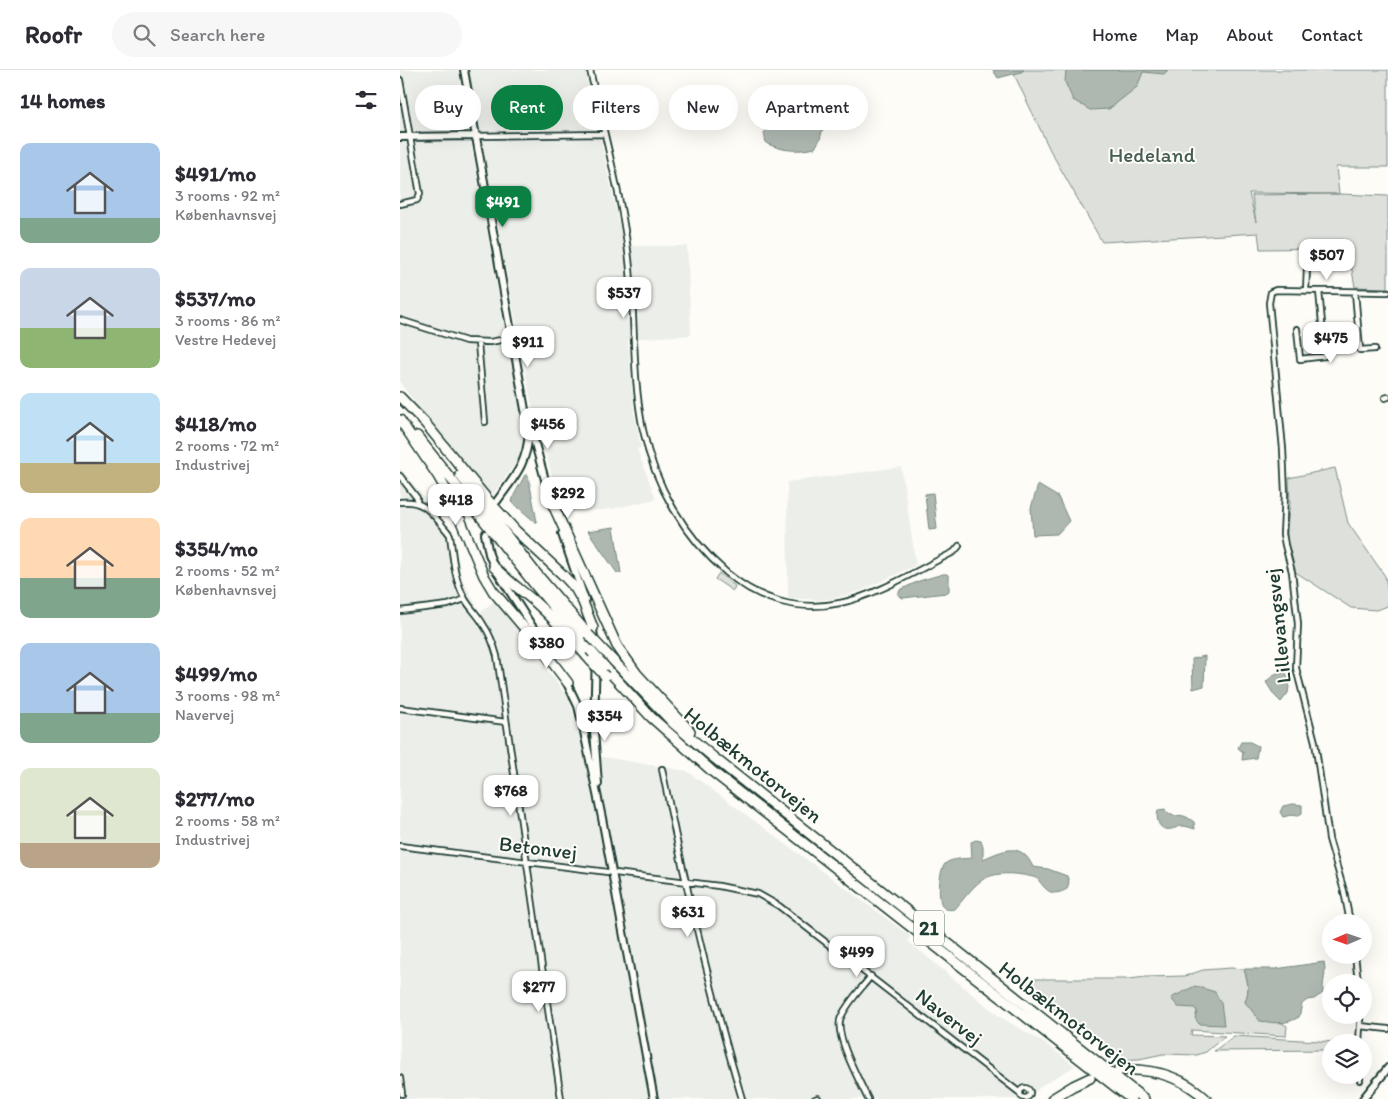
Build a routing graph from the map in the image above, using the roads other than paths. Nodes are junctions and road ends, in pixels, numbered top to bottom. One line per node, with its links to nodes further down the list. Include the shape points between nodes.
1 (464, 70): 5 (main road)
2 (590, 70): 4 (street)
3 (400, 80): 7 (street)
4 (604, 134): 5 (street); 30 (street, via 628,252 643,430 663,489 696,542 740,584 770,599 805,606 836,604 862,596 954,552)
5 (476, 136): 7 (main road); 16 (main road)
6 (400, 137): 7 (main road)
7 (410, 137): 8 (street, via 420,194 418,200)
8 (400, 204)
9 (1307, 268): 10 (street)
10 (1306, 291): 11 (street); 46 (street, Lillevangsvej, via 1276,290 1271,292 1269,304 1284,458 1283,534 1292,572 1298,624 1296,668 1315,742 1329,839)
11 (1319, 291): 12 (street); 15 (street, via 1325,356 1300,359)
12 (1355, 292): 13 (street); 18 (street, via 1360,350)
13 (1388, 292)
14 (400, 320): 17 (street)
15 (1297, 329)
16 (512, 338): 17 (street); 20 (main road)
17 (478, 343): 23 (street)
18 (1376, 349)
19 (400, 397): 34 (highway, Holbækmotorvejen / 21, via 535,572); 34 (highway, via 516,532 575,588 583,602)
20 (526, 410): 25 (main road); 26 (main road, via 529,432 525,458)
21 (400, 414): 38 (highway, Holbækmotorvejen / 21, bridge, via 590,650 651,717)
22 (400, 420): 35 (highway, via 452,500 493,591)
23 (485, 422)
24 (400, 476): 28 (street)
25 (549, 496): 34 (main road, via 588,609); 39 (highway, via 617,646 636,674)
26 (497, 501)
27 (400, 502): 28 (street)
28 (417, 502): 32 (street, via 450,535 454,568)
29 (485, 534): 31 (main road)
30 (959, 546)
31 (494, 567): 35 (main road); 38 (highway, bridge, via 559,625 605,676 668,737)
32 (465, 598): 33 (street, via 448,605); 37 (street, via 493,643)
33 (400, 611)
34 (591, 631): 39 (highway, Holbækmotorvejen / 21, bridge, via 606,652 673,723); 41 (main road, via 596,650 594,740)
35 (568, 683): 41 (main road, via 578,706)
36 (400, 708): 37 (street)
37 (506, 722): 43 (street)
38 (687, 749): 62 (highway, Holbækmotorvejen / 21)
39 (714, 757): 63 (highway, Holbækmotorvejen / 21)
40 (662, 769): 45 (street)
41 (601, 812): 44 (main road)
42 (400, 846): 43 (street, Betonvej)
43 (527, 862): 44 (street, Betonvej); 57 (street)
44 (612, 874): 45 (street, Navervej); 58 (main road)
45 (685, 882): 47 (street, Navervej, via 758,894 779,906); 59 (street, via 713,999)
46 (1348, 914)
47 (871, 976): 55 (street, Navervej); 60 (street, via 841,1016 839,1026 840,1038)
48 (1360, 1026): 49 (street); 50 (street)
49 (1388, 1029)
50 (1360, 1034)
51 (1388, 1068): 65 (main road)
52 (1119, 1070): 64 (highway, via 1150,1070 1168,1075 1184,1082)
53 (400, 1078): 56 (street)
54 (1090, 1078): 61 (highway)
55 (1020, 1093)
56 (402, 1094)
57 (561, 1099)
58 (654, 1099)
59 (742, 1099)
60 (868, 1099)
61 (1052, 1099)
62 (1131, 1099)
63 (1144, 1099)
64 (1206, 1099)
65 (1364, 1099)

